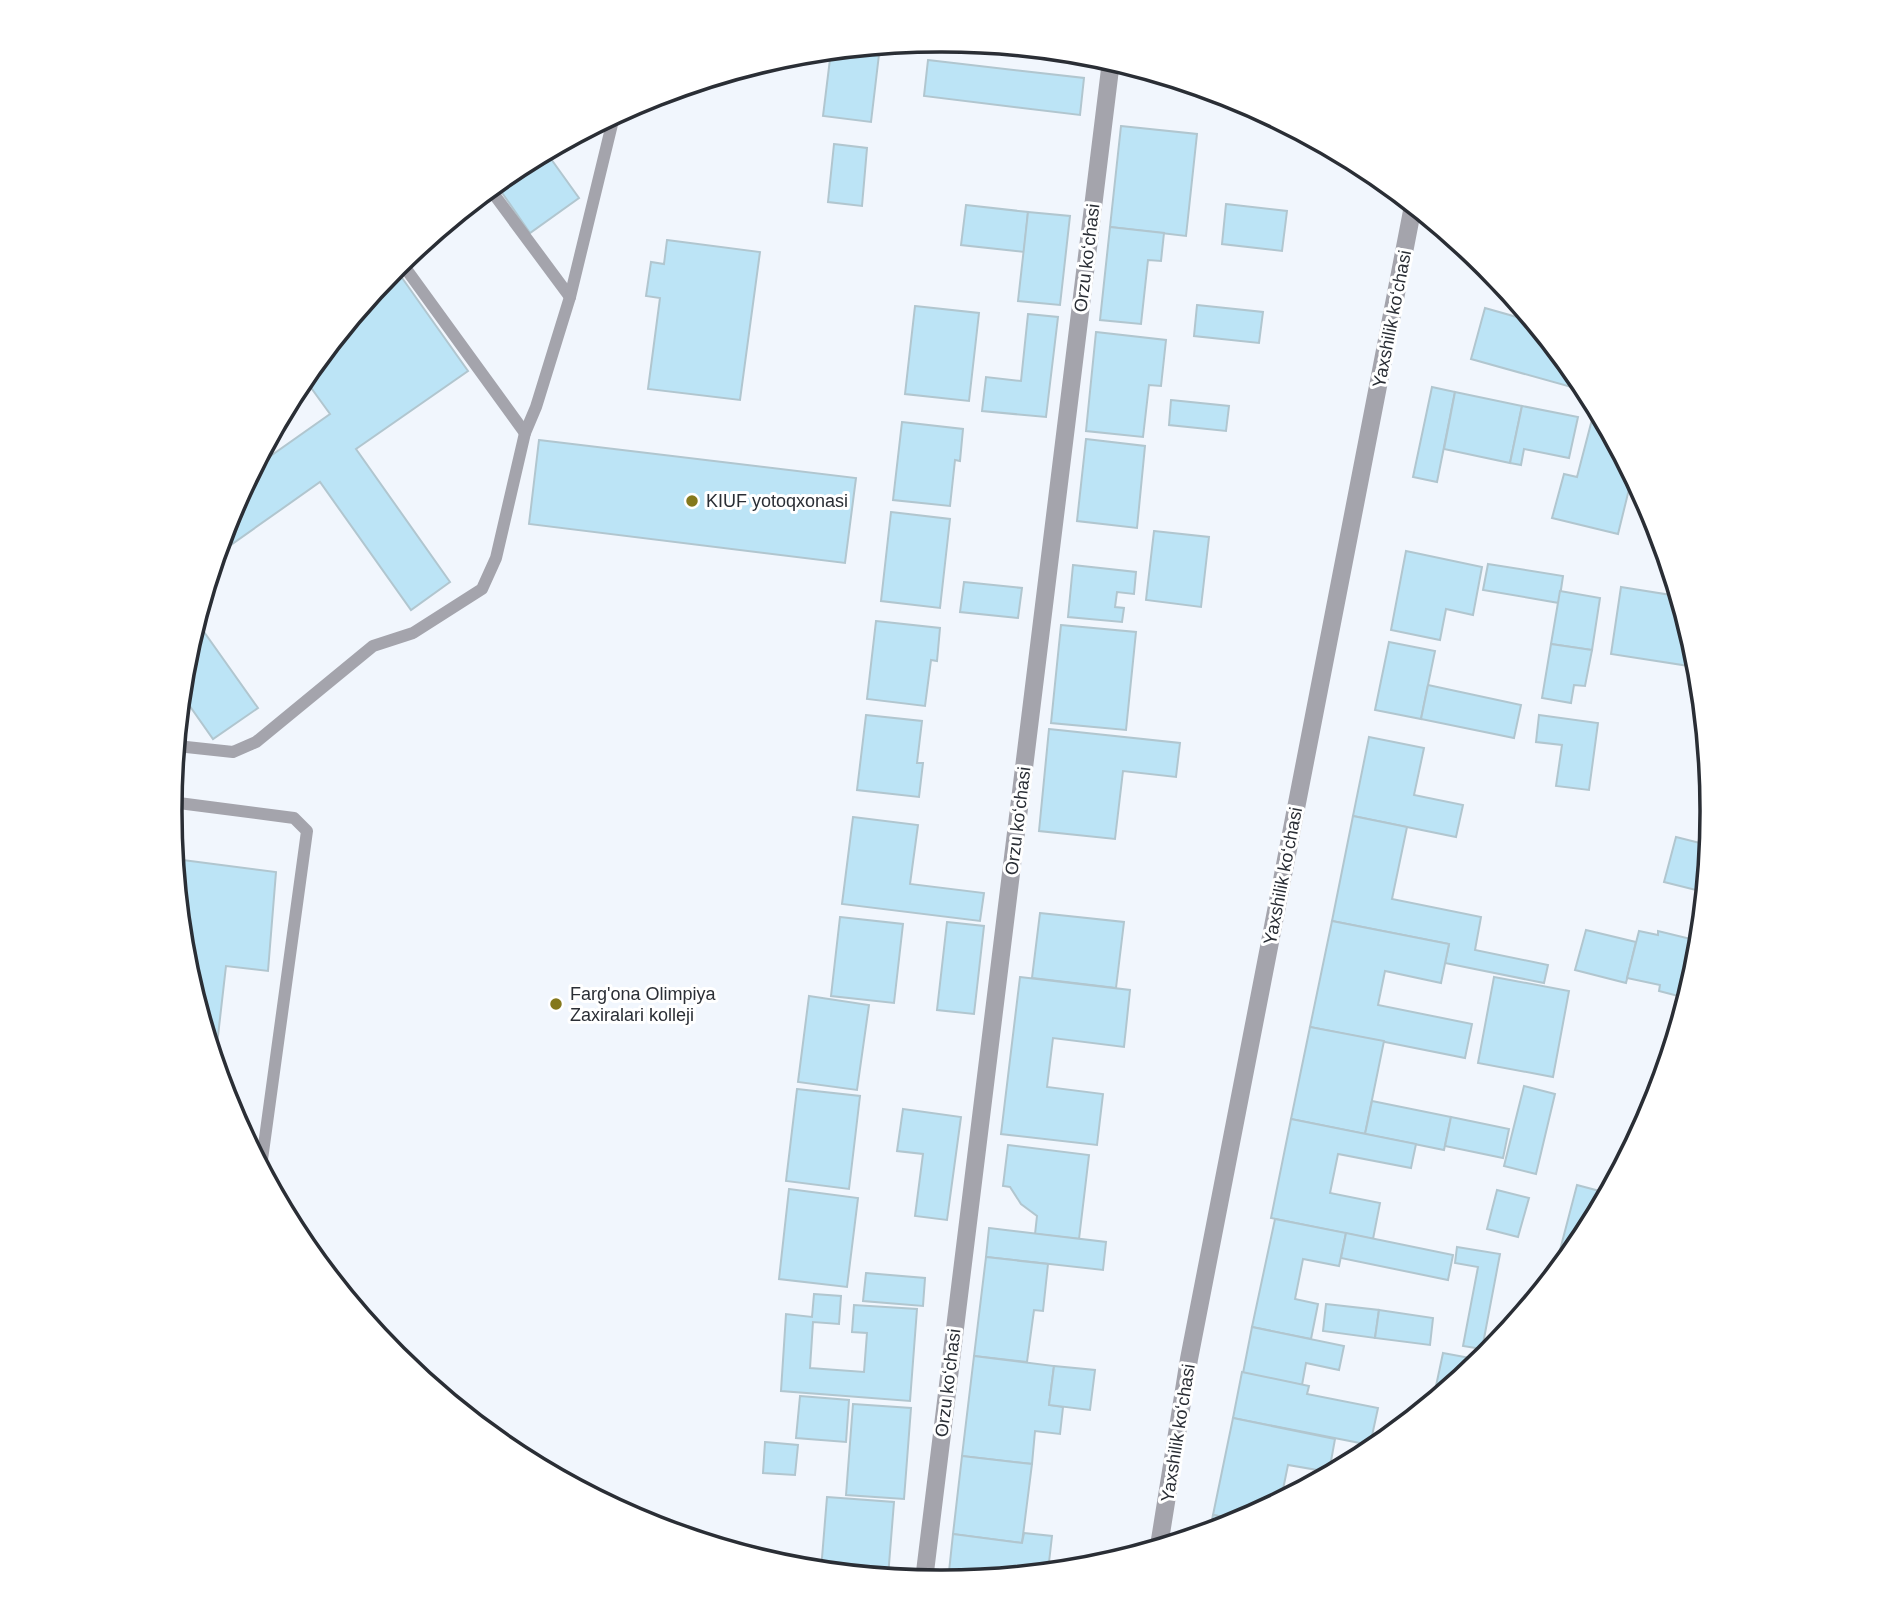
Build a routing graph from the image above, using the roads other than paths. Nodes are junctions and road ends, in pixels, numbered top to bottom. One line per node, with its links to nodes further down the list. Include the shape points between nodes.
1 (1110, 72): 12 (street, Orzu koʻchasi)
2 (611, 129): 6 (lane)
3 (496, 197): 6 (lane)
4 (1411, 216): 11 (street, Yaxshilik koʻchasi, via 1189,1359)
5 (408, 272): 7 (lane)
6 (570, 297): 7 (lane)
7 (525, 433): 8 (lane, via 496,558 482,589 413,633 373,646 256,742 233,752)
8 (185, 747)
9 (182, 803): 10 (lane, via 294,818 307,831)
10 (263, 1150)
11 (1160, 1537)
12 (925, 1569)

